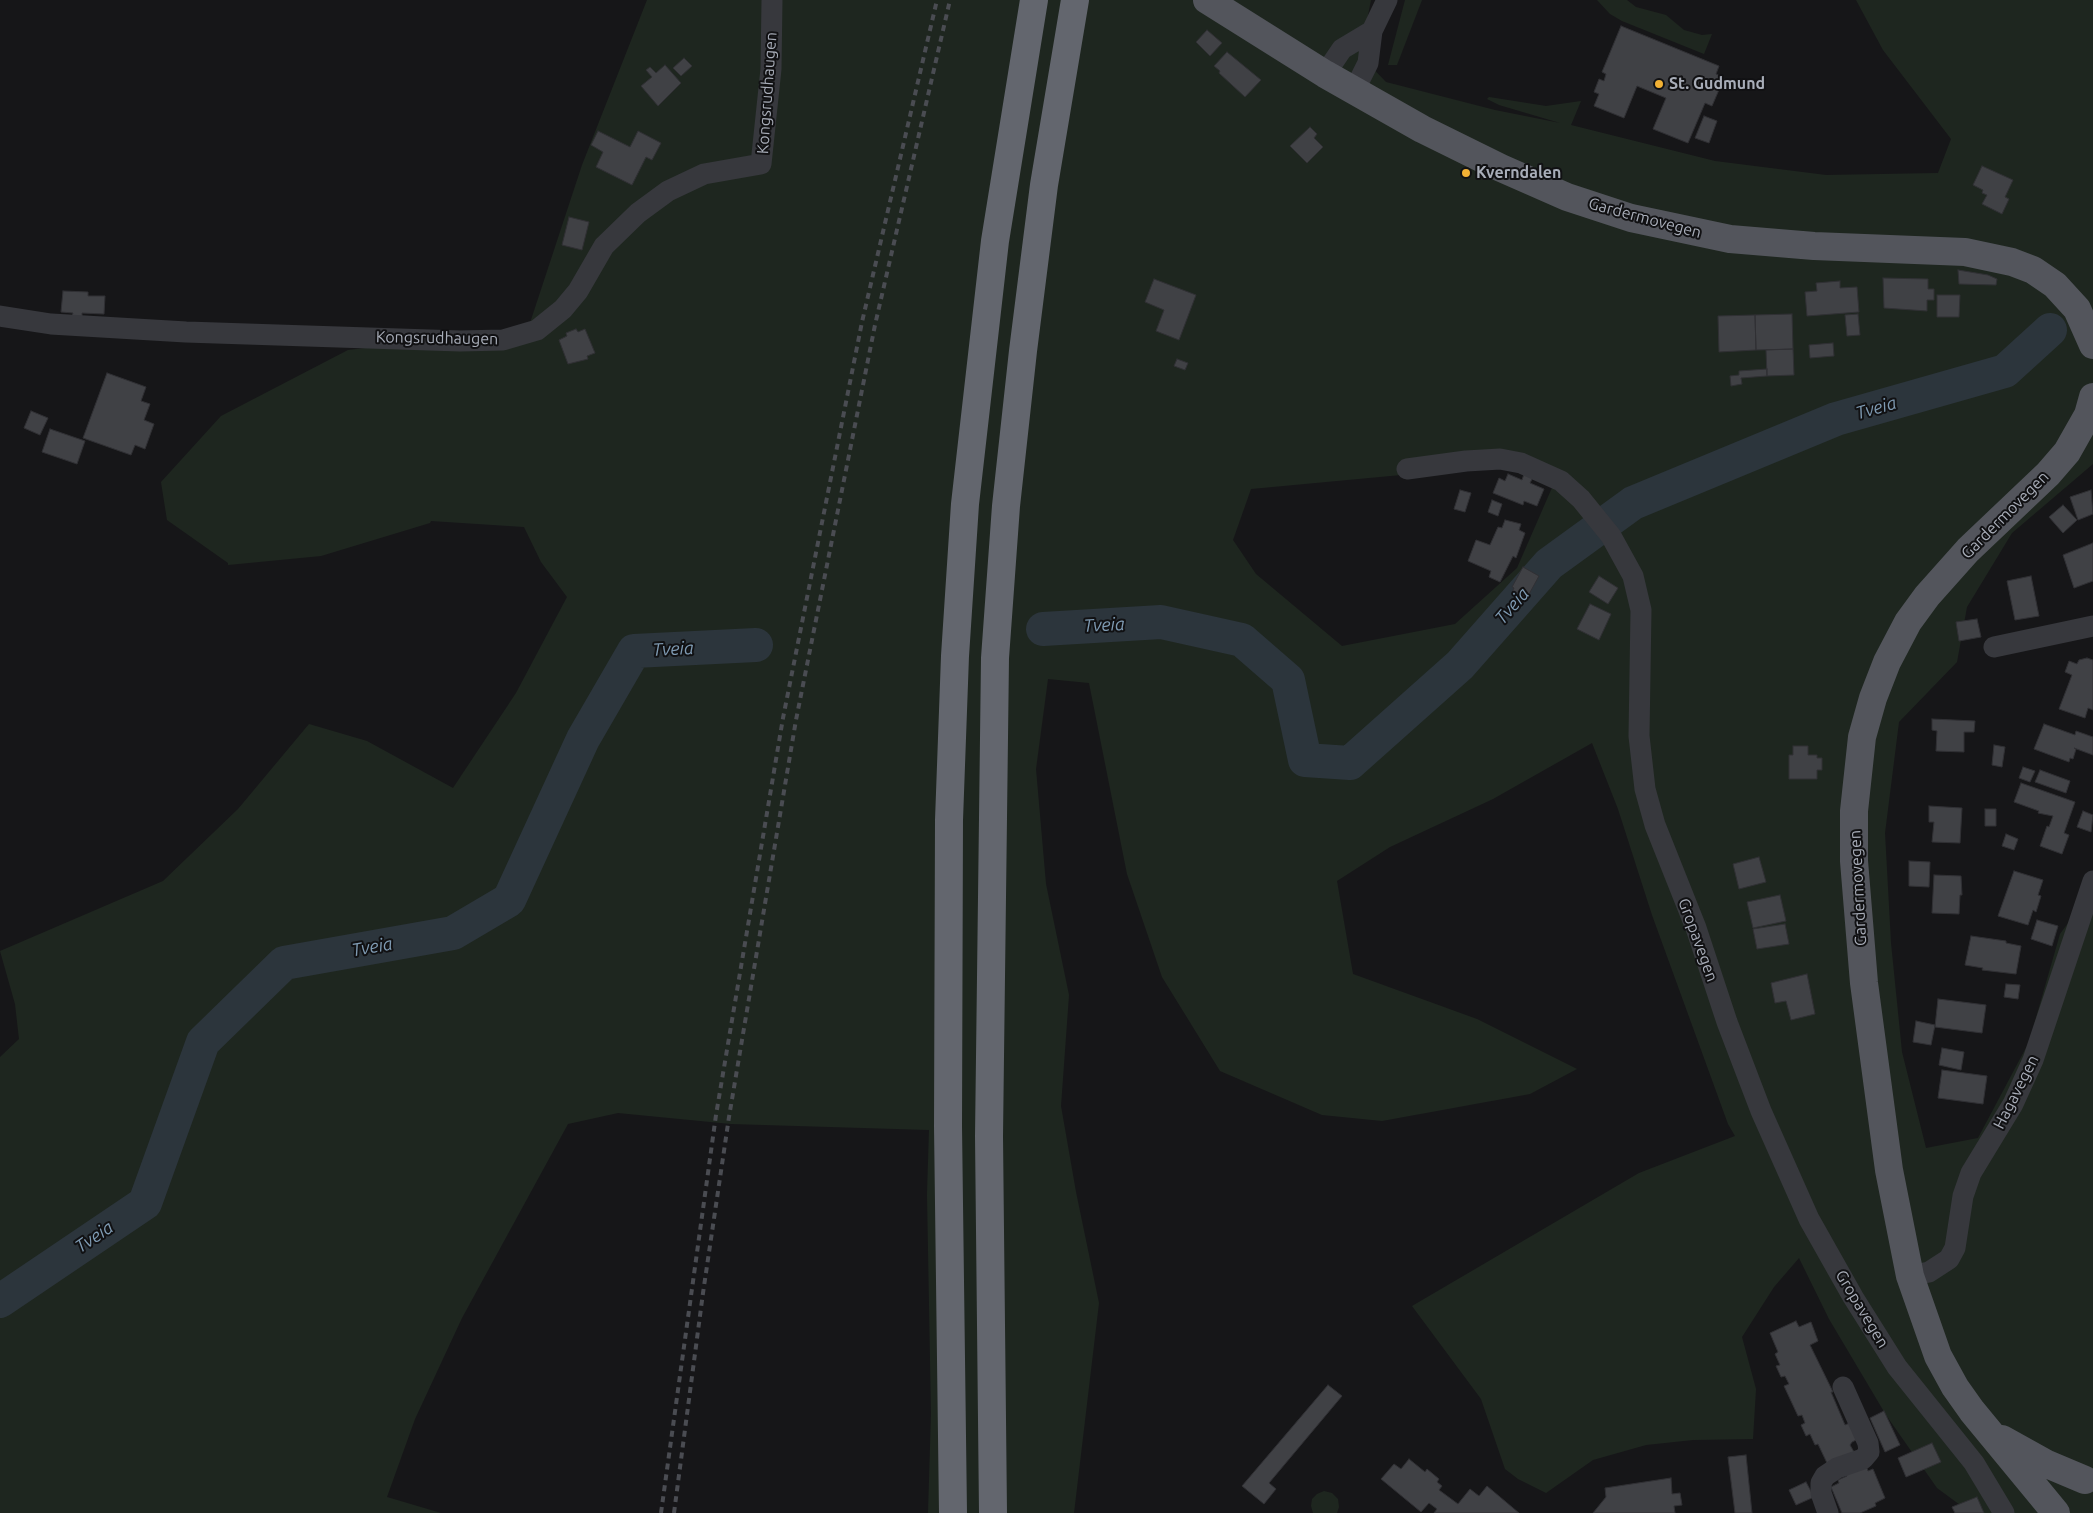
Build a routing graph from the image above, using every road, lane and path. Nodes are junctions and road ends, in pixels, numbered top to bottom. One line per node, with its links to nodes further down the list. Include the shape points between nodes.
1 (772, 0): 9 (street, Kongsrudhaugen, via 771,70 761,164 704,174 668,191 638,213 604,246 578,291 537,330 502,340 460,341 186,332 51,324)
2 (1034, 0): 20 (highway, via 995,241 965,504 955,656 949,820 948,1106)
3 (1075, 0): 21 (highway, via 1044,185 1022,351 995,658 989,1136)
4 (1207, 0): 7 (main road, Gardermovegen)
5 (1387, 0): 6 (street)
6 (1372, 31): 7 (street, via 1342,49); 8 (street, via 1368,63)
7 (1325, 74): 8 (main road, Gardermovegen)
8 (1354, 91): 10 (main road, Gardermovegen, via 1501,168 1567,197 1631,218 1730,239 1965,252 2012,262 2033,270 2055,285 2077,309)
9 (0, 316)
10 (2093, 345)
11 (2093, 397): 16 (main road, Gardermovegen, via 2088,415 2067,452 1968,550 1908,622 1887,662 1862,737 1854,844 1864,983 1889,1170)
12 (1407, 469): 23 (street, Gropavegen, via 1466,460 1500,459 1521,463 1561,481 1611,536 1638,587 1641,610 1639,736 1655,825 1696,928 1761,1110 1809,1219 1853,1298 1897,1367 1974,1463)
13 (2093, 626): 14 (street)
14 (1994, 648)
15 (2093, 881): 16 (street, Hagavegen, via 2033,1060 2013,1104 1971,1173 1963,1196 1955,1248 1949,1259 1928,1272)
16 (1910, 1276): 18 (main road, Gardermovegen, via 1938,1356 1955,1387)
17 (1843, 1387): 22 (street, via 1869,1452 1863,1459 1824,1476 1821,1494)
18 (1990, 1432): 19 (main road, Gardermovegen, via 2047,1464); 24 (main road, Gardermovegen)
19 (2089, 1480): 25 (main road, Gardermovegen, via 2067,1496)
20 (953, 1513)
21 (993, 1513)
22 (1828, 1513)
23 (2004, 1513)
24 (2056, 1513)
25 (2061, 1513)

